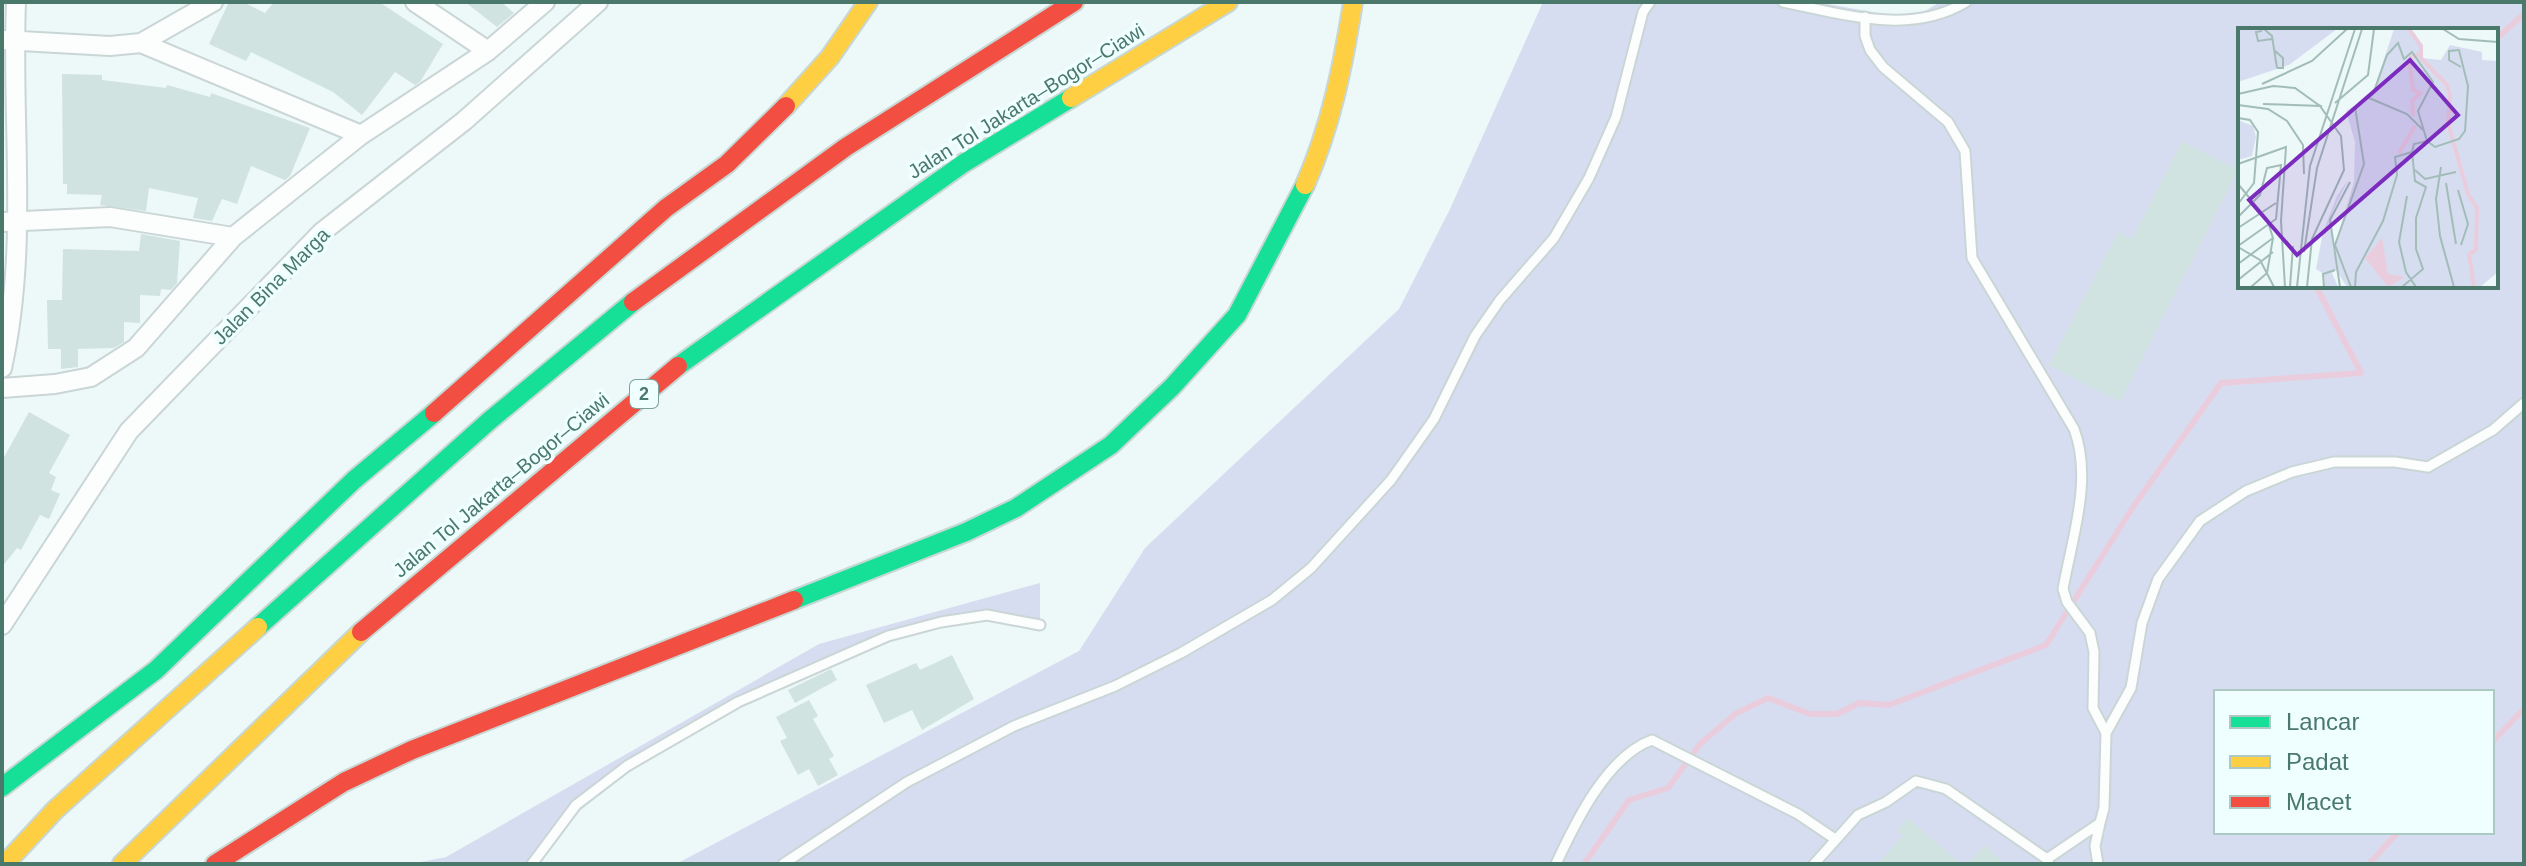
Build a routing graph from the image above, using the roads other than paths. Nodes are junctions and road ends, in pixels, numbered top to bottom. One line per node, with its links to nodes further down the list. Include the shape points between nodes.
1 (16, 2): 14 (street)
2 (213, 2): 15 (street)
3 (415, 2): 16 (street)
4 (545, 2): 16 (street)
5 (598, 2): 23 (street, Jalan Bina Marga, via 464,121 322,232 129,431)
6 (868, 2): 26 (highway, via 830,57 763,132 659,213 544,319 354,480 156,670)
7 (1074, 2): 30 (highway, via 809,171 644,295 491,420 55,810)
8 (1228, 2): 31 (highway, Jalan Tol Jakarta–Bogor–Ciawi / 2, via 964,163 695,352 347,644)
9 (1353, 2): 32 (highway, via 1325,141 1291,218 1237,315 1172,387 1083,466 966,532 412,750 344,782)
10 (1650, 2): 34 (lane, via 1616,117 1554,238 1475,336 1434,419 1391,480 1311,568 1272,600 1181,653 1014,726 907,782)
11 (1783, 2): 13 (lane)
12 (1966, 2): 13 (lane, via 1929,19)
13 (1865, 17): 25 (lane, via 1870,50 1948,122 1965,151 1972,258 2082,450 2082,482 2063,589 2090,633 2093,708)
14 (8, 40): 15 (street); 18 (street)
15 (141, 43): 17 (street)
16 (488, 51): 17 (street)
17 (361, 135): 19 (street)
18 (10, 221): 19 (street, via 110,217); 20 (street, via 15,312)
19 (233, 237): 21 (street, via 136,348 91,377)
20 (2, 368)
21 (2, 388)
22 (2524, 403): 25 (lane, via 2459,452 2428,467 2334,462 2246,491 2200,521 2158,579 2142,623 2131,688)
23 (2, 625)
24 (1040, 625): 33 (lane, via 987,615 941,622 888,636 738,702 627,766 576,805)
25 (2106, 733): 27 (lane)
26 (2, 787)
27 (2100, 823): 29 (lane); 37 (lane)
28 (1835, 839): 29 (lane, via 1858,815 1916,781 1946,789); 35 (lane, via 1798,814 1652,740 1636,745 1582,808); 36 (lane)
29 (2048, 861)
30 (5, 864)
31 (122, 864)
32 (215, 864)
33 (532, 864)
34 (783, 864)
35 (1556, 864)
36 (1814, 864)
37 (2098, 864)

